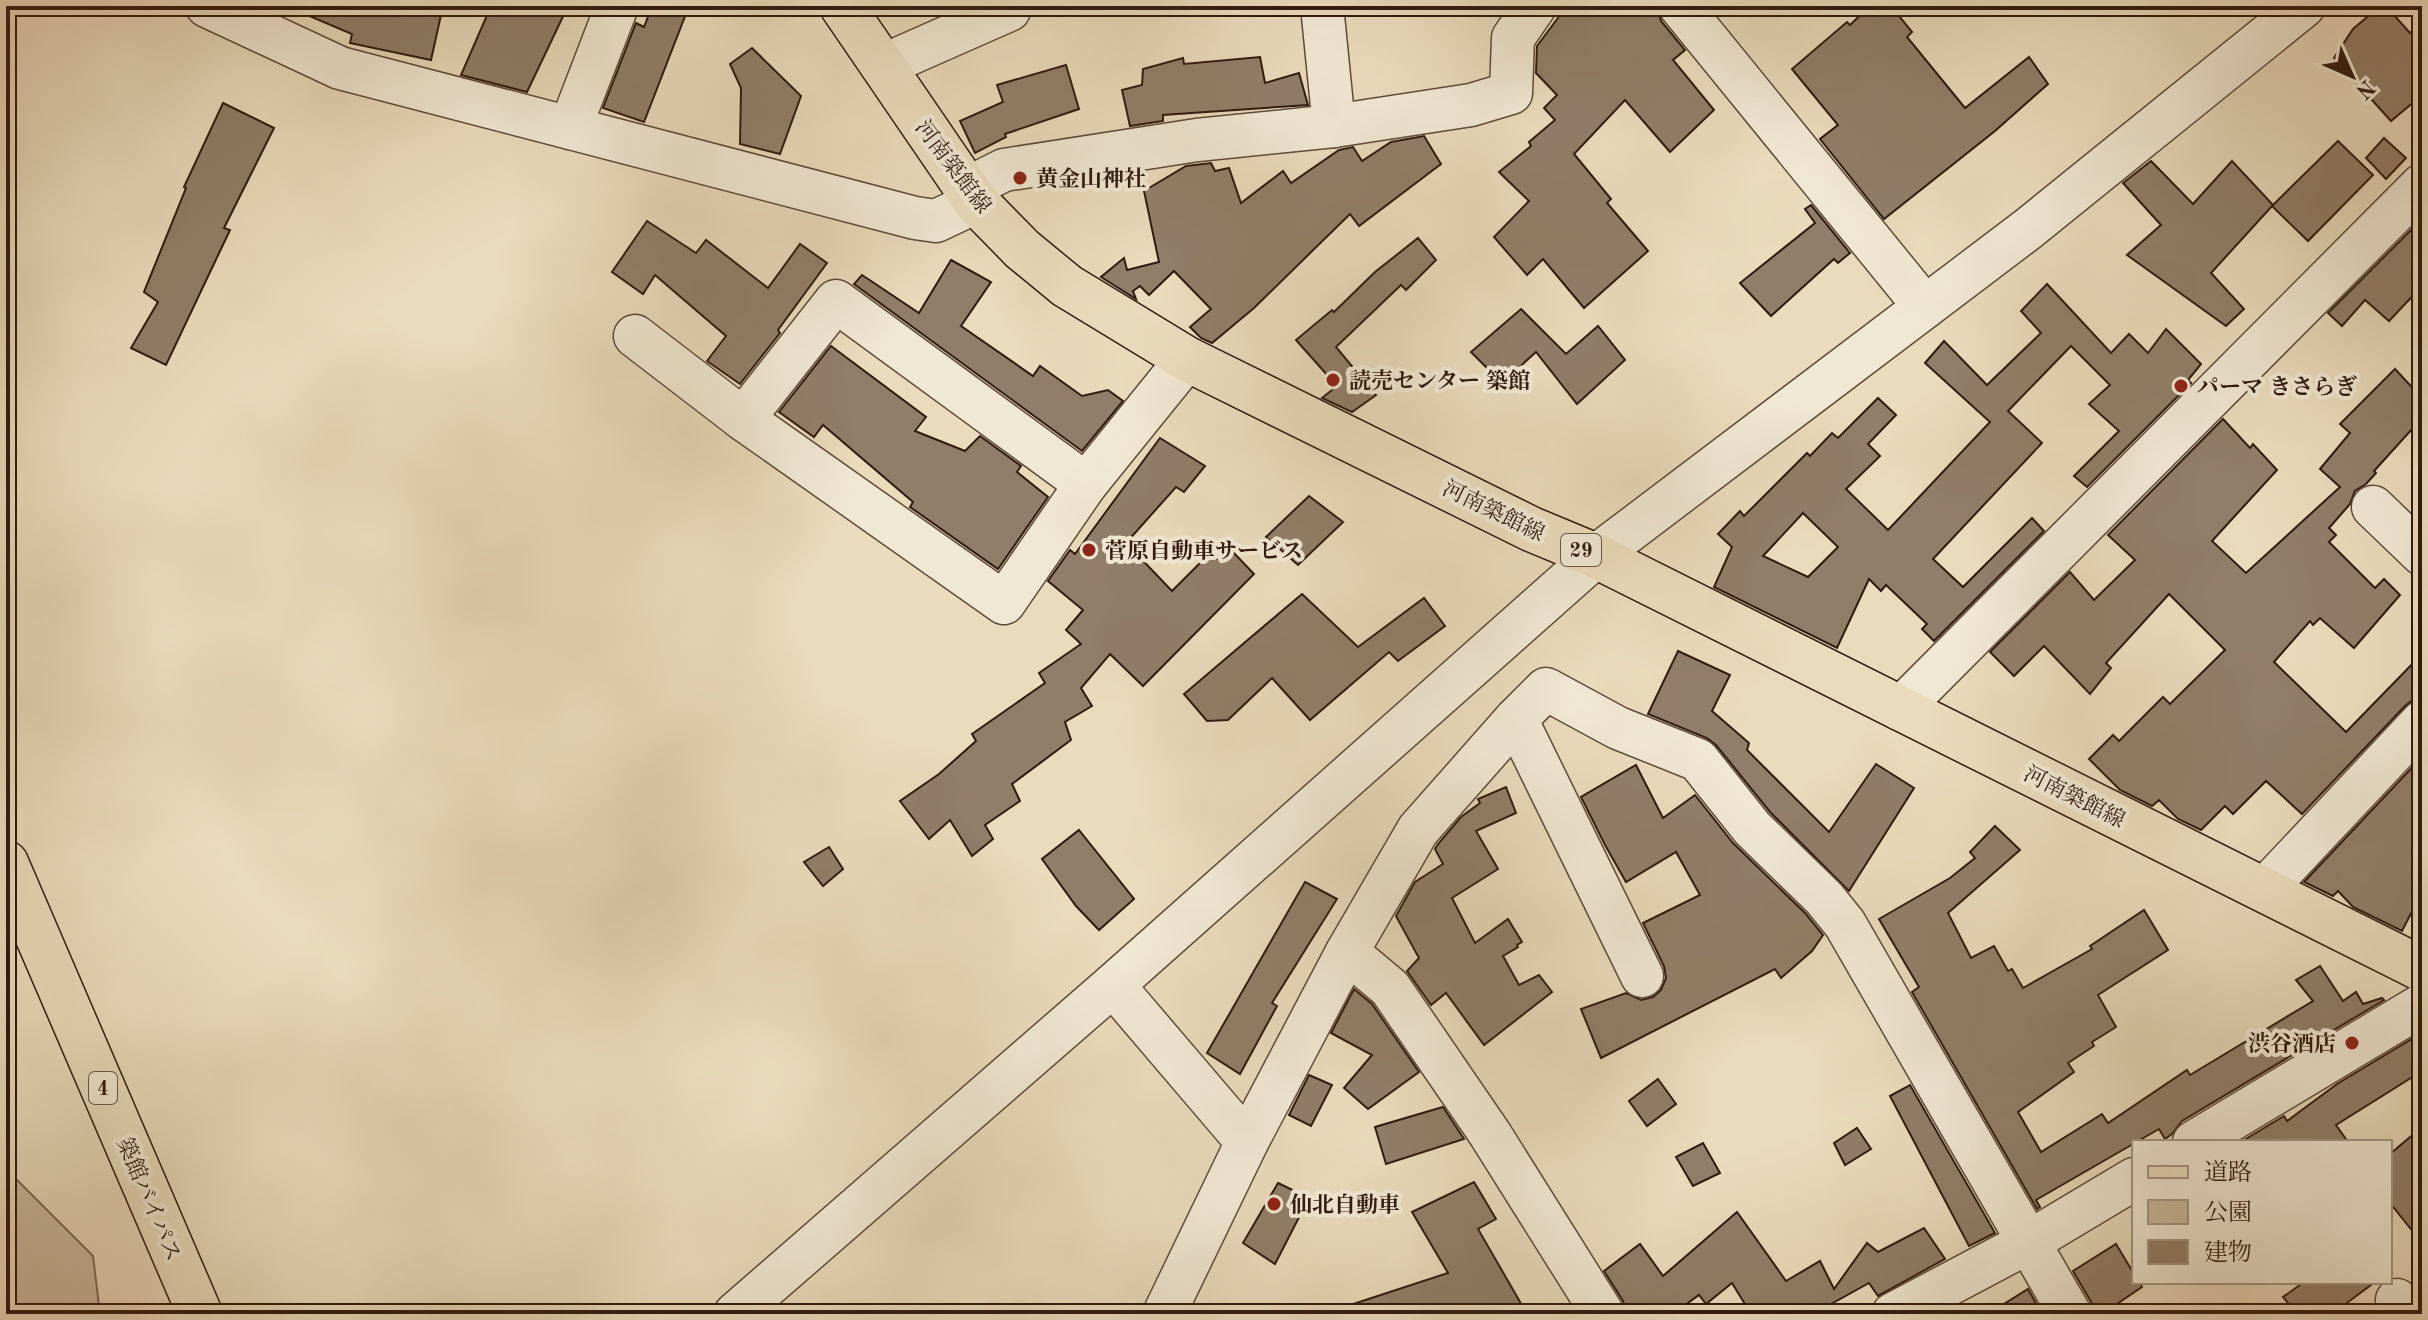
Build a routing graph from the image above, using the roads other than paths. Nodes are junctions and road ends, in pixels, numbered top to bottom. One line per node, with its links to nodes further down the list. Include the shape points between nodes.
1 (617, 6): 11 (street)
2 (842, 6): 9 (main road, 河南築館線 / 29)
3 (1010, 6): 9 (street)
4 (1322, 6): 10 (street)
5 (1535, 6): 10 (street, via 1513,38 1511,93 1471,105)
6 (1680, 6): 14 (street)
7 (2304, 6): 14 (street)
8 (231, 11): 11 (street, via 340,68)
9 (882, 66): 13 (main road, 河南築館線 / 29)
10 (1334, 126): 13 (street, via 1197,140 1004,170)
11 (570, 128): 13 (street, via 915,218 936,221)
12 (2422, 185): 22 (street)
13 (971, 196): 16 (main road, 河南築館線 / 29, via 1067,286)
14 (1925, 307): 21 (street)
15 (635, 336): 17 (street)
16 (1187, 359): 18 (street); 21 (main road, 河南築館線 / 29)
17 (743, 419): 18 (street, via 836,301); 18 (street, via 1004,603)
18 (1086, 484)
19 (2373, 507): 20 (street)
20 (2422, 554)
21 (1596, 556): 22 (main road, 河南築館線 / 29); 30 (street)
22 (1900, 709): 26 (main road, 河南築館線 / 29)
23 (1516, 719): 27 (street, via 1418,830); 29 (street); 35 (street, via 1546,689 1618,728 1698,760 1752,828 1845,924)
24 (2422, 722): 26 (street)
25 (6, 863): 36 (main road, 築館バイパス / 4)
26 (2264, 890): 28 (main road, 河南築館線 / 29)
27 (1347, 952): 33 (street); 39 (street, via 1390,988)
28 (2422, 969)
29 (1642, 976)
30 (1113, 985): 33 (street); 37 (street)
31 (2422, 1005): 32 (street)
32 (2197, 1140)
33 (1247, 1142): 38 (street)
34 (2132, 1180): 35 (street)
35 (2027, 1243): 40 (street); 41 (street)
36 (200, 1314)
37 (735, 1314)
38 (1164, 1314)
39 (1603, 1314)
40 (1893, 1314)
41 (2070, 1314)

